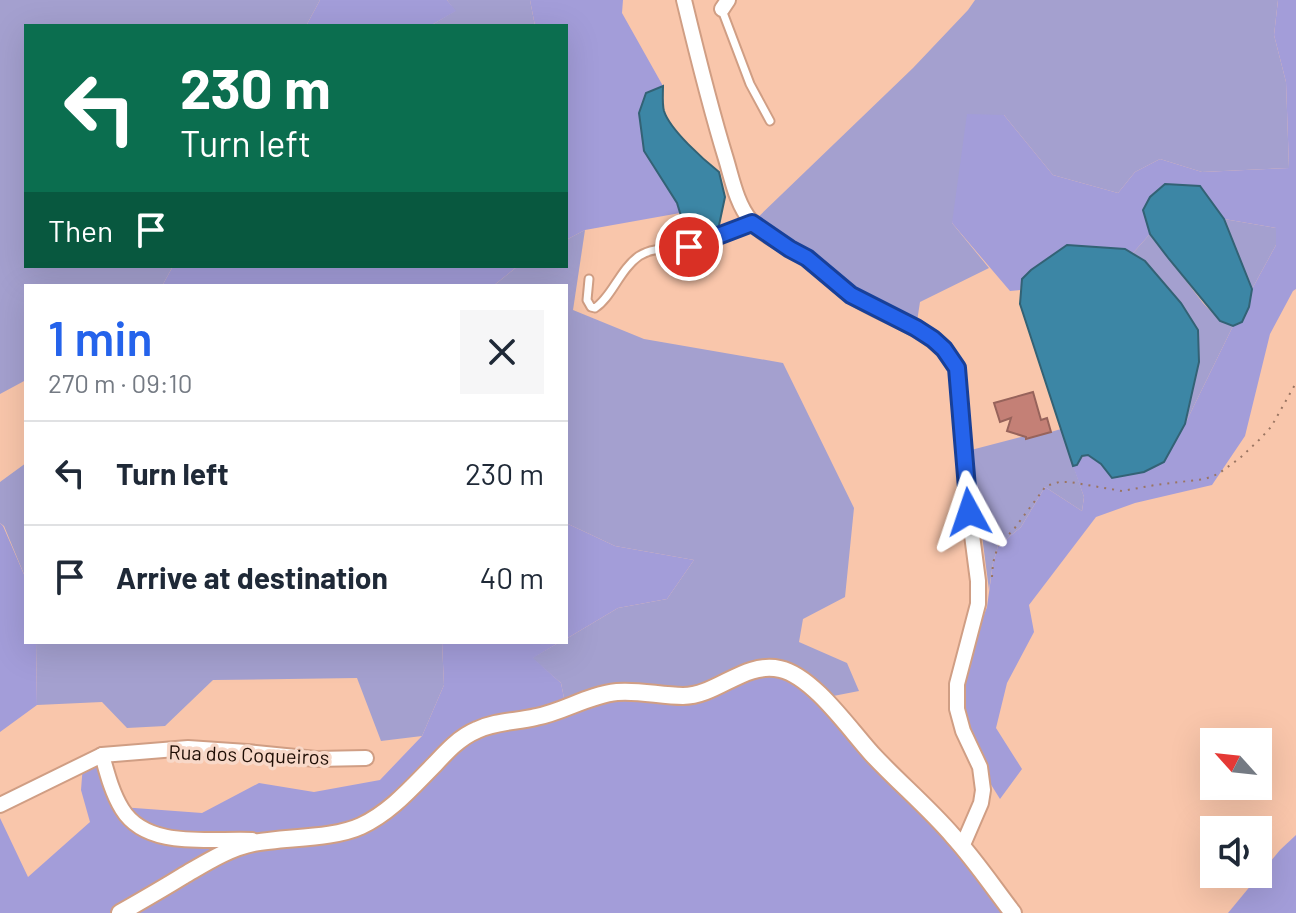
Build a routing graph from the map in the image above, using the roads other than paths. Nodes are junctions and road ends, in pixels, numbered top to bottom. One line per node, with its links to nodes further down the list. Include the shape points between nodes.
1 (684, 0): 4 (street, via 729,168)
2 (723, 3): 3 (lane, via 750,84)
3 (770, 121)
4 (752, 223): 5 (lane, via 696,246 641,255 595,308 587,300); 10 (street, via 807,258 851,295 933,339 957,368 978,604 957,684 957,709 980,767 983,790)
5 (589, 279)
6 (102, 755): 7 (street, Rua dos Coqueiros, via 188,748); 8 (street, Rua dos Coqueiros); 9 (street, via 120,807 143,829 173,838)
7 (366, 758)
8 (0, 805)
9 (268, 841): 10 (street, via 344,832 368,823 477,729 534,718 615,692 699,695 763,668 781,669 812,688); 11 (street, via 225,854)
10 (962, 847): 12 (street)
11 (120, 913)
12 (1013, 913)

